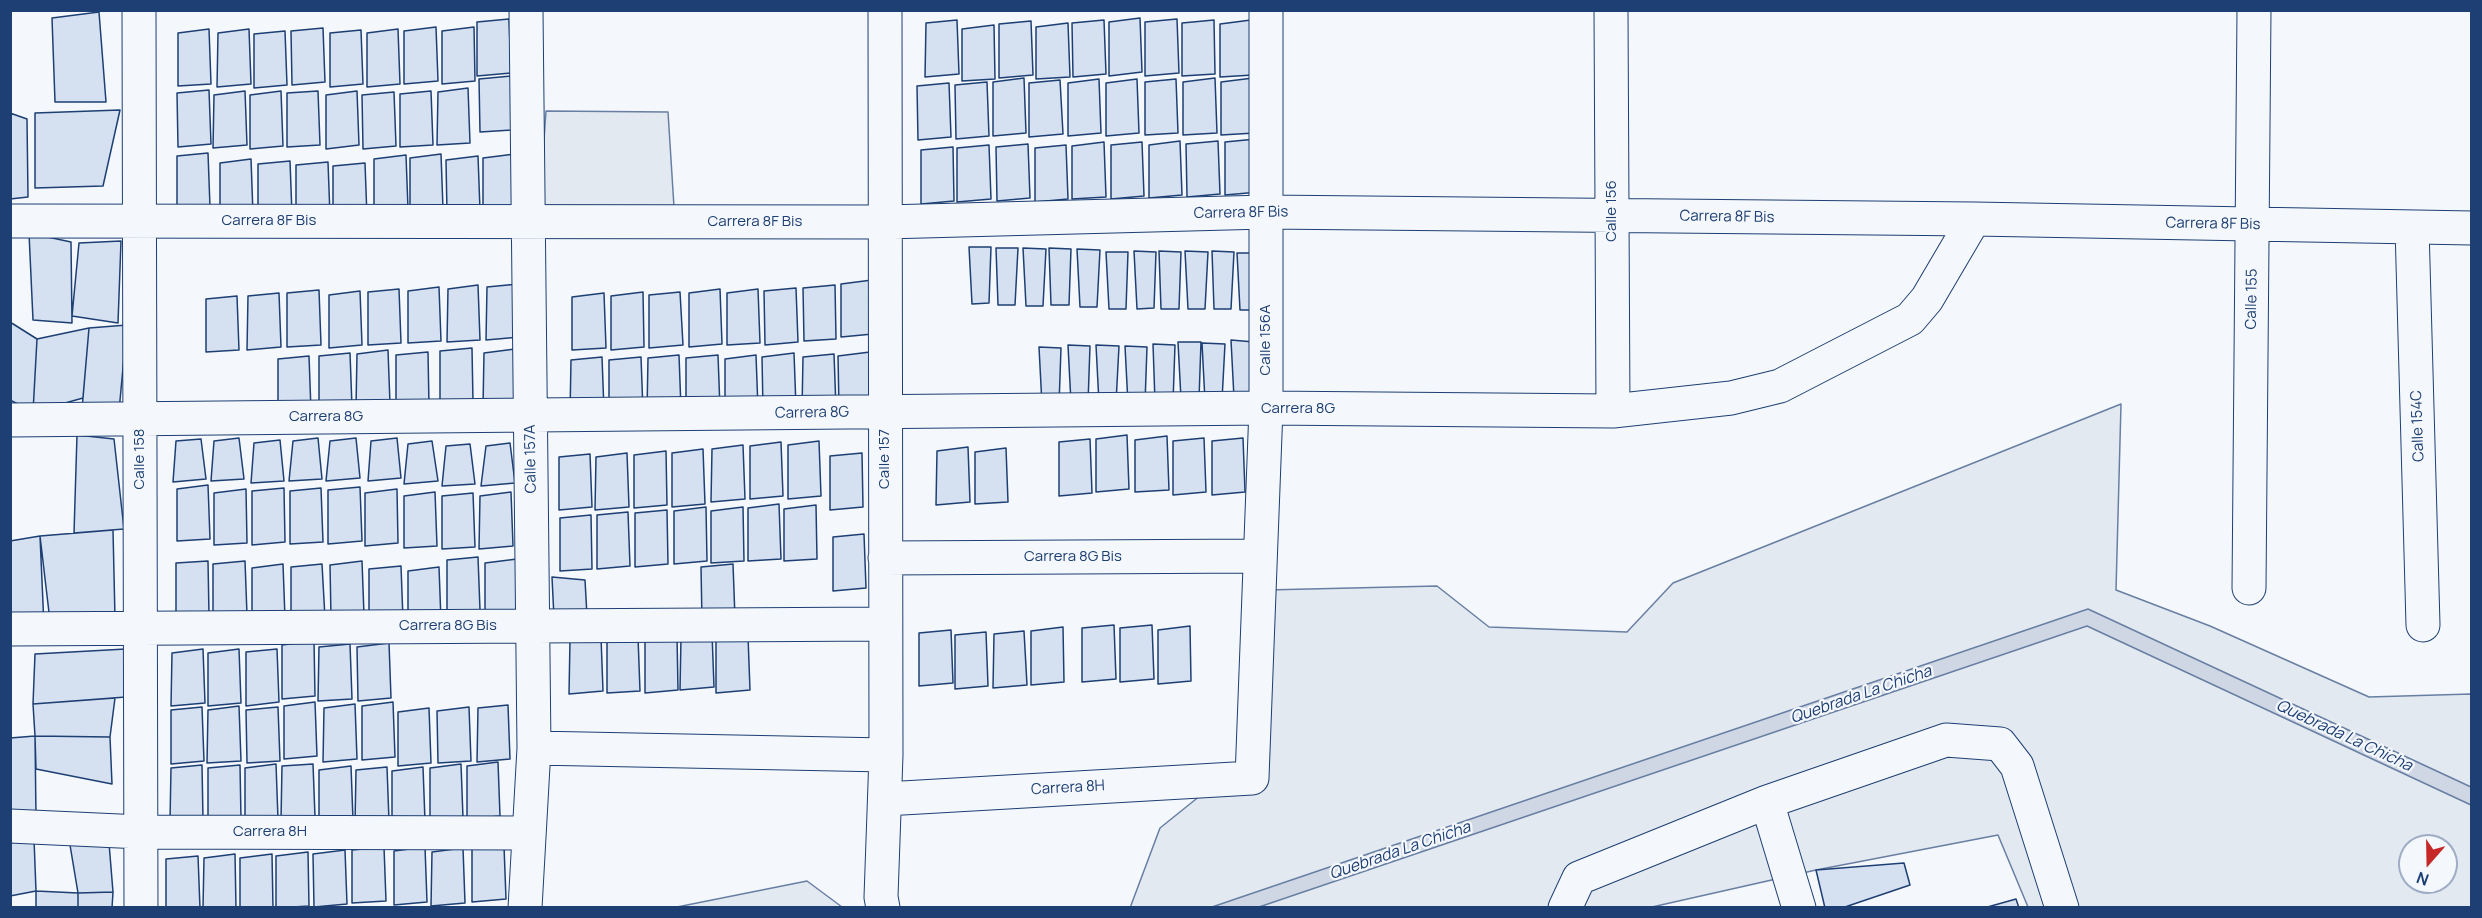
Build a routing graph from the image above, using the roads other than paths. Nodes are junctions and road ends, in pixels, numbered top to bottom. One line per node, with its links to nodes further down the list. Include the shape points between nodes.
1 (139, 10): 11 (street, Calle 158)
2 (526, 10): 12 (street, Calle 157A)
3 (885, 10): 13 (street, Calle 157)
4 (1266, 10): 7 (street, Calle 156A)
5 (1611, 10): 8 (street, Calle 156)
6 (2254, 10): 14 (street, Calle 155)
7 (1266, 212): 8 (street, Carrera 8F Bis); 13 (street, Carrera 8F Bis); 17 (street, Calle 156A)
8 (1612, 216): 9 (street, Carrera 8F Bis); 18 (street, Calle 156)
9 (1974, 219): 14 (street, Carrera 8F Bis); 18 (street, Carrera 8G, via 1927,299 1910,319 1780,386 1731,398)
10 (10, 220): 11 (street, Carrera 8F Bis)
11 (139, 221): 12 (street, Carrera 8F Bis); 21 (street, Calle 158)
12 (529, 222): 13 (street, Carrera 8F Bis); 20 (street, Calle 157A)
13 (885, 222): 19 (street, Calle 157)
14 (2253, 224): 15 (street, Carrera 8F Bis); 25 (street, Calle 155)
15 (2412, 227): 16 (street, Carrera 8F Bis); 27 (street, Calle 154C)
16 (2472, 228)
17 (1266, 408): 18 (street, Carrera 8G); 19 (street, Carrera 8G); 23 (street, Calle 156A)
18 (1613, 411)
19 (885, 412): 20 (street, Carrera 8G); 24 (street, Calle 157)
20 (531, 415): 21 (street, Carrera 8G); 28 (street, Calle 157A)
21 (140, 418): 22 (street, Carrera 8G); 29 (street, Calle 158)
22 (10, 420)
23 (1260, 556): 24 (street, Carrera 8G Bis); 33 (street, Calle 156A)
24 (885, 558): 26 (street, Calle 157)
25 (2249, 588)
26 (885, 624): 28 (street, Carrera 8G Bis); 32 (street, Calle 157)
27 (2423, 625)
28 (533, 626): 29 (street, Carrera 8G Bis); 31 (street, Calle 157A)
29 (140, 628): 30 (street, Carrera 8G Bis); 37 (street, Calle 158)
30 (10, 629)
31 (534, 748): 32 (street); 38 (street, Calle 157A)
32 (886, 755): 34 (street, Calle 157)
33 (1252, 778): 34 (street, Carrera 8H)
34 (885, 799): 41 (street, Calle 157)
35 (1767, 802): 42 (street, via 1579,878); 43 (street); 44 (street, via 1946,740 2000,744 2017,766)
36 (10, 826): 37 (street, Carrera 8H)
37 (141, 832): 38 (street, Carrera 8H); 39 (street, Calle 158)
38 (529, 833): 40 (street, Calle 157A)
39 (141, 908)
40 (525, 908)
41 (883, 908)
42 (1565, 908)
43 (1799, 908)
44 (2062, 908)

